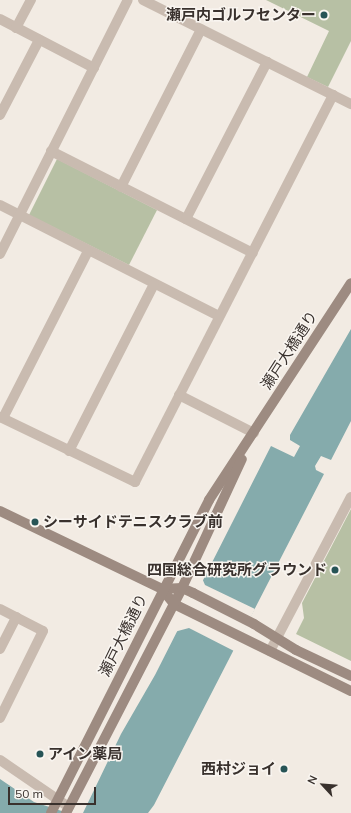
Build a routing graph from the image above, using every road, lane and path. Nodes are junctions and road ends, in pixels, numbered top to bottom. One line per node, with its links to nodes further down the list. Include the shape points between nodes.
1 (31, 0): 5 (street)
2 (128, 0): 9 (street)
3 (143, 0): 6 (street)
4 (0, 19): 5 (street)
5 (16, 28): 7 (street)
6 (201, 29): 8 (street); 14 (street)
7 (39, 40): 9 (street); 12 (street)
8 (267, 62): 10 (street); 17 (street)
9 (94, 68): 13 (street)
10 (333, 95): 11 (street); 19 (street)
11 (351, 104)
12 (0, 115)
13 (51, 151): 14 (street); 16 (street)
14 (121, 186): 17 (street)
15 (0, 205): 16 (street)
16 (20, 215): 18 (street); 20 (street)
17 (186, 219): 19 (street)
18 (88, 251): 22 (street); 25 (street)
19 (252, 253): 23 (street)
20 (0, 254)
21 (351, 283): 26 (street, 瀬戸大橋通り)
22 (154, 284): 23 (street); 27 (street)
23 (219, 316): 24 (street)
24 (179, 395): 26 (street); 27 (street, via 135,482)
25 (1, 418): 27 (street)
26 (254, 433): 30 (street, 瀬戸大橋通り); 31 (street, 瀬戸大橋通り, via 209,500)
27 (69, 451)
28 (351, 497): 35 (street)
29 (0, 511): 31 (street)
30 (182, 588): 31 (street); 32 (street, 瀬戸大橋通り); 35 (street)
31 (162, 589): 32 (street); 42 (street, 瀬戸大橋通り)
32 (174, 604): 37 (street); 43 (street, 瀬戸大橋通り)
33 (0, 609): 34 (street)
34 (16, 617): 36 (street); 40 (street, via 43,631)
35 (277, 638): 37 (street); 38 (street)
36 (0, 649)
37 (270, 652): 39 (street)
38 (351, 676)
39 (351, 691)
40 (0, 718)
41 (0, 760): 42 (street)
42 (54, 807): 43 (street)
43 (67, 811)

